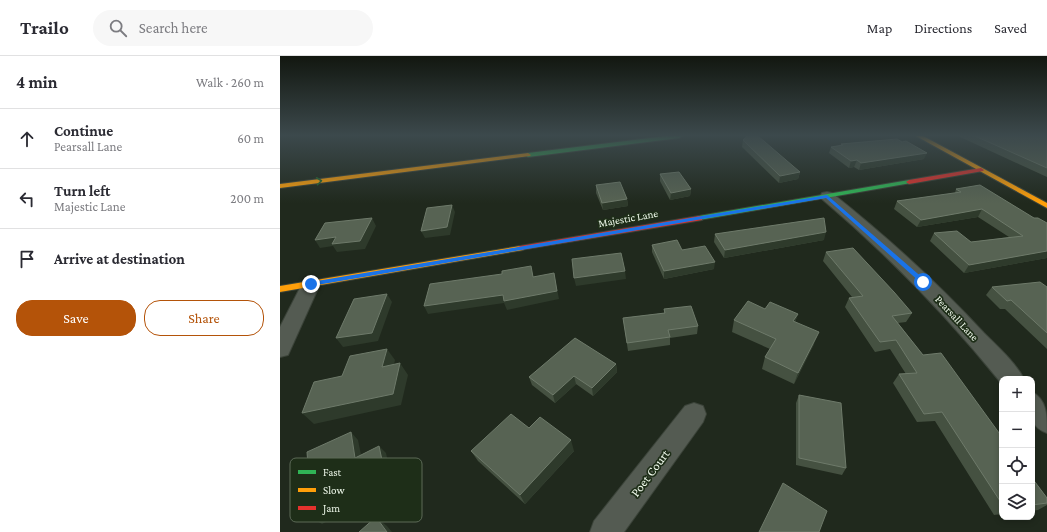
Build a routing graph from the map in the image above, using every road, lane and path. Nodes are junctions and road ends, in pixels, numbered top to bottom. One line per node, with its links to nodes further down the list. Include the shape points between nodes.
1 (501, 158): 4 (street, one-way to 1)
2 (960, 158): 3 (street)
3 (981, 170): 5 (street, Majestic Lane); 6 (street)
4 (280, 186)
5 (827, 196): 7 (street, Majestic Lane); 10 (street, Pearsall Lane, via 923,282)
6 (1047, 206)
7 (311, 284): 8 (street, Majestic Lane); 9 (street)
8 (280, 289)
9 (280, 348)
10 (1009, 376)
11 (1035, 407): 13 (street)
12 (694, 414): 14 (street, Poet Court)
13 (1047, 422)
14 (605, 532)

